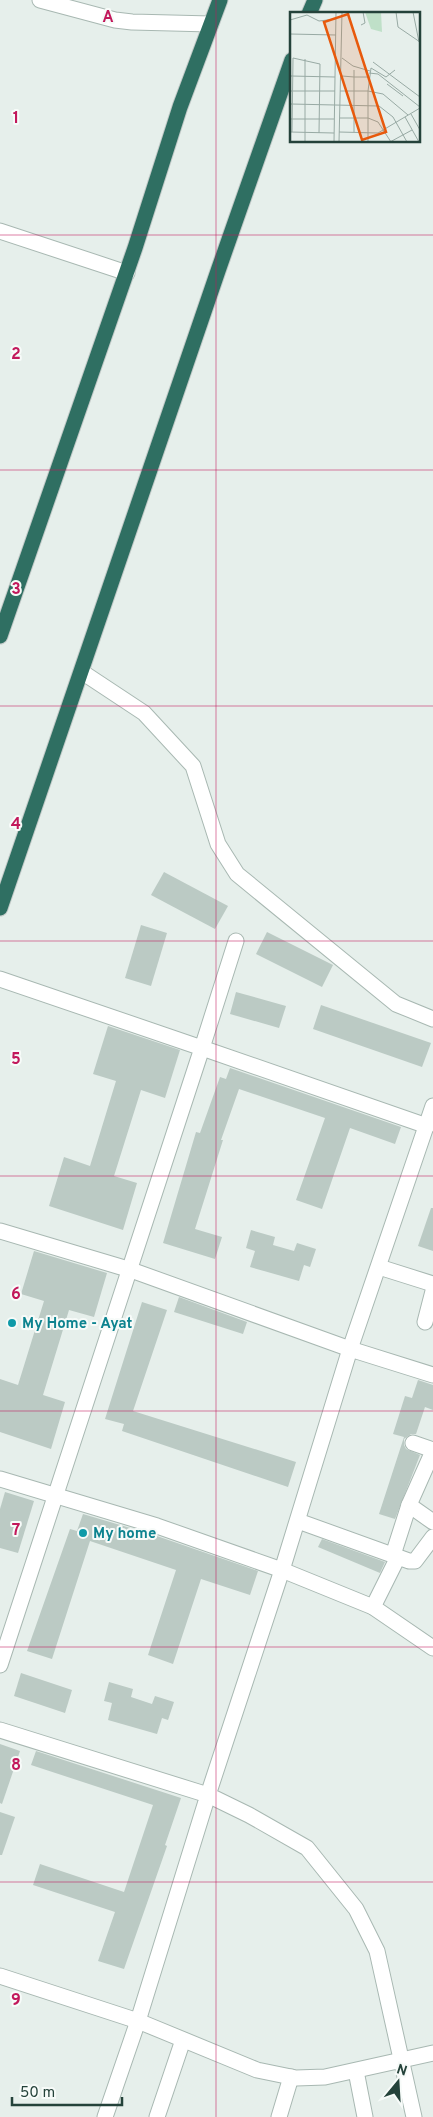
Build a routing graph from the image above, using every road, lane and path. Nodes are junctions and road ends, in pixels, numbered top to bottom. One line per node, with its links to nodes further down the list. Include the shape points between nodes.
1 (40, 0): 5 (street, via 115,20)
2 (220, 0): 5 (highway)
3 (315, 0): 4 (highway)
4 (310, 12)
5 (211, 24): 8 (highway, via 180,107)
6 (290, 66): 10 (highway)
7 (0, 232): 8 (street)
8 (126, 273): 9 (highway)
9 (0, 636)
10 (82, 672): 11 (highway); 14 (street, via 144,713 193,766 218,844 237,874 396,1004)
11 (0, 908)
12 (236, 941): 15 (street)
13 (0, 979): 15 (street)
14 (433, 1019)
15 (202, 1048): 17 (street); 20 (street)
16 (433, 1106): 17 (street)
17 (427, 1126): 19 (street)
18 (0, 1231): 20 (street)
19 (378, 1267): 21 (street); 24 (street)
20 (130, 1270): 24 (street); 29 (street)
21 (433, 1284)
22 (433, 1292): 23 (street)
23 (429, 1315)
24 (350, 1349): 25 (street); 31 (street)
25 (433, 1375)
26 (413, 1442): 27 (street)
27 (433, 1451): 30 (street)
28 (0, 1479): 29 (street)
29 (56, 1496): 35 (street, via 157,1526); 38 (street)
30 (409, 1505): 32 (street); 34 (street)
31 (298, 1521): 34 (street); 35 (street)
32 (433, 1522)
33 (433, 1537): 34 (street, via 415,1561)
34 (395, 1556): 36 (street)
35 (282, 1570): 36 (street); 40 (street)
36 (373, 1607): 37 (street)
37 (433, 1648)
38 (0, 1665)
39 (0, 1730): 40 (street)
40 (208, 1795): 42 (street); 45 (street, via 249,1814 307,1848 356,1908 377,1952)
41 (0, 1976): 42 (street)
42 (138, 2021): 43 (street); 48 (street)
43 (183, 2040): 47 (street, via 257,2070); 49 (street)
44 (433, 2053): 45 (street)
45 (400, 2061): 46 (street); 52 (street)
46 (356, 2071): 47 (street, via 325,2077); 51 (street)
47 (291, 2077): 50 (street)
48 (105, 2117)
49 (157, 2117)
50 (280, 2117)
51 (365, 2117)
52 (414, 2117)

